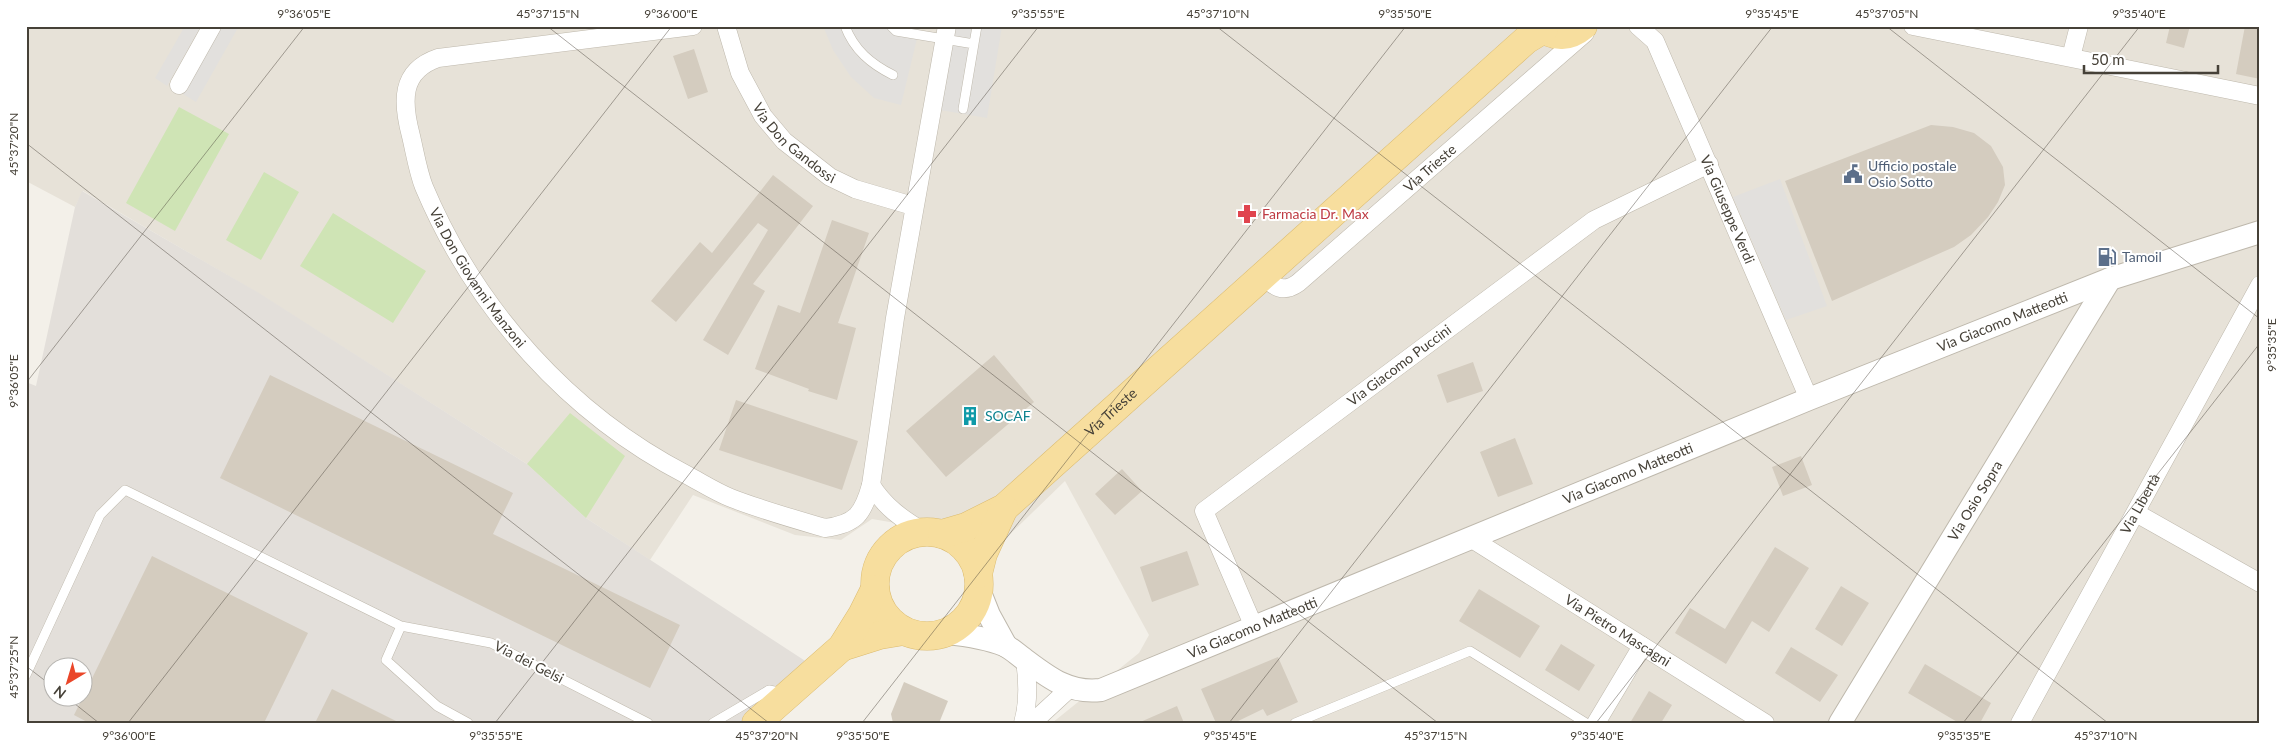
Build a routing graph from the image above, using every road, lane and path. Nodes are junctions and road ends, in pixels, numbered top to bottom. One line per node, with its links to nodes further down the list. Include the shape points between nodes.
1 (212, 26): 17 (street)
2 (693, 26): 27 (street, Via Don Giovanni Manzoni, via 427,62 414,72 405,101 406,118 424,186 456,254 491,306 534,359 587,409 630,442 730,497 825,528 842,526 854,519 865,506)
3 (726, 26): 21 (street, Via Don Gandossi, via 740,73 763,116 784,142 830,178 855,189)
4 (845, 26): 16 (lane, via 862,55)
5 (891, 26): 13 (lane, via 896,31)
6 (977, 26): 14 (lane)
7 (1583, 26): 12 (main road, via 1568,35)
8 (1593, 26): 23 (street, Via Trieste, via 1298,283 1290,289 1280,289)
9 (1638, 26): 20 (street, Via Giuseppe Verdi, via 1655,41)
10 (1913, 26): 15 (street)
11 (2079, 26): 15 (street)
12 (1542, 28): 23 (main road, Via Trieste)
13 (946, 33): 14 (lane); 21 (street, Via Don Giovanni Manzoni)
14 (974, 44): 19 (lane)
15 (2071, 57): 18 (street)
16 (893, 75)
17 (179, 86)
18 (2260, 96)
19 (963, 109)
20 (1709, 164): 26 (street, Via Giuseppe Verdi); 36 (street, Via Giacomo Puccini, via 1594,220 1204,512)
21 (914, 206): 27 (street, Via Don Giovanni Manzoni)
22 (2260, 232): 24 (street, Via Giacomo Matteotti)
23 (1263, 276): 28 (main road, Via Trieste)
24 (2110, 280): 26 (street, Via Giacomo Matteotti); 56 (street, Via Osio Sopra)
25 (2260, 285): 29 (street, Via Libertà)
26 (1809, 399): 31 (street, Via Giacomo Matteotti)
27 (871, 485): 30 (street, via 900,518)
28 (1004, 508): 30 (main road, via 966,528); 32 (main road, via 983,554)
29 (2136, 513): 33 (street); 57 (street, Via Libertà)
30 (933, 533): 32 (main road, via 965,549 971,557); 34 (main road, via 904,537 887,550 877,568)
31 (1472, 539): 36 (street, Via Giacomo Matteotti); 40 (street, Via Pietro Mascagni)
32 (978, 582): 38 (main road, via 974,606 966,619); 39 (street, via 989,615)
33 (2260, 583)
34 (874, 589): 37 (main road, via 884,614); 41 (main road)
35 (401, 626): 43 (lane, Via dei Gelsi, via 126,490 100,515); 46 (lane, via 386,660 437,706); 47 (lane, Via dei Gelsi, via 491,643)
36 (1254, 627): 44 (street, Via Giacomo Matteotti, via 1101,690 1090,692)
37 (904, 632): 38 (main road, via 926,637); 41 (main road, via 872,637)
38 (947, 632): 39 (street)
39 (1006, 646): 42 (street, Via Giacomo Matteotti)
40 (1642, 646): 54 (street); 55 (street, Via Pietro Mascagni)
41 (842, 647): 45 (main road)
42 (1025, 660): 44 (street, Via Giacomo Matteotti, via 1052,680); 50 (street, via 1027,712)
43 (26, 676)
44 (1070, 688): 51 (street)
45 (789, 694): 48 (lane, via 769,690); 49 (main road)
46 (468, 723)
47 (648, 723)
48 (713, 723)
49 (756, 723)
50 (1023, 723)
51 (1032, 723)
52 (1295, 723): 53 (lane, via 1470,651)
53 (1586, 723)
54 (1596, 723)
55 (1765, 723)
56 (1840, 723)
57 (2020, 723)

